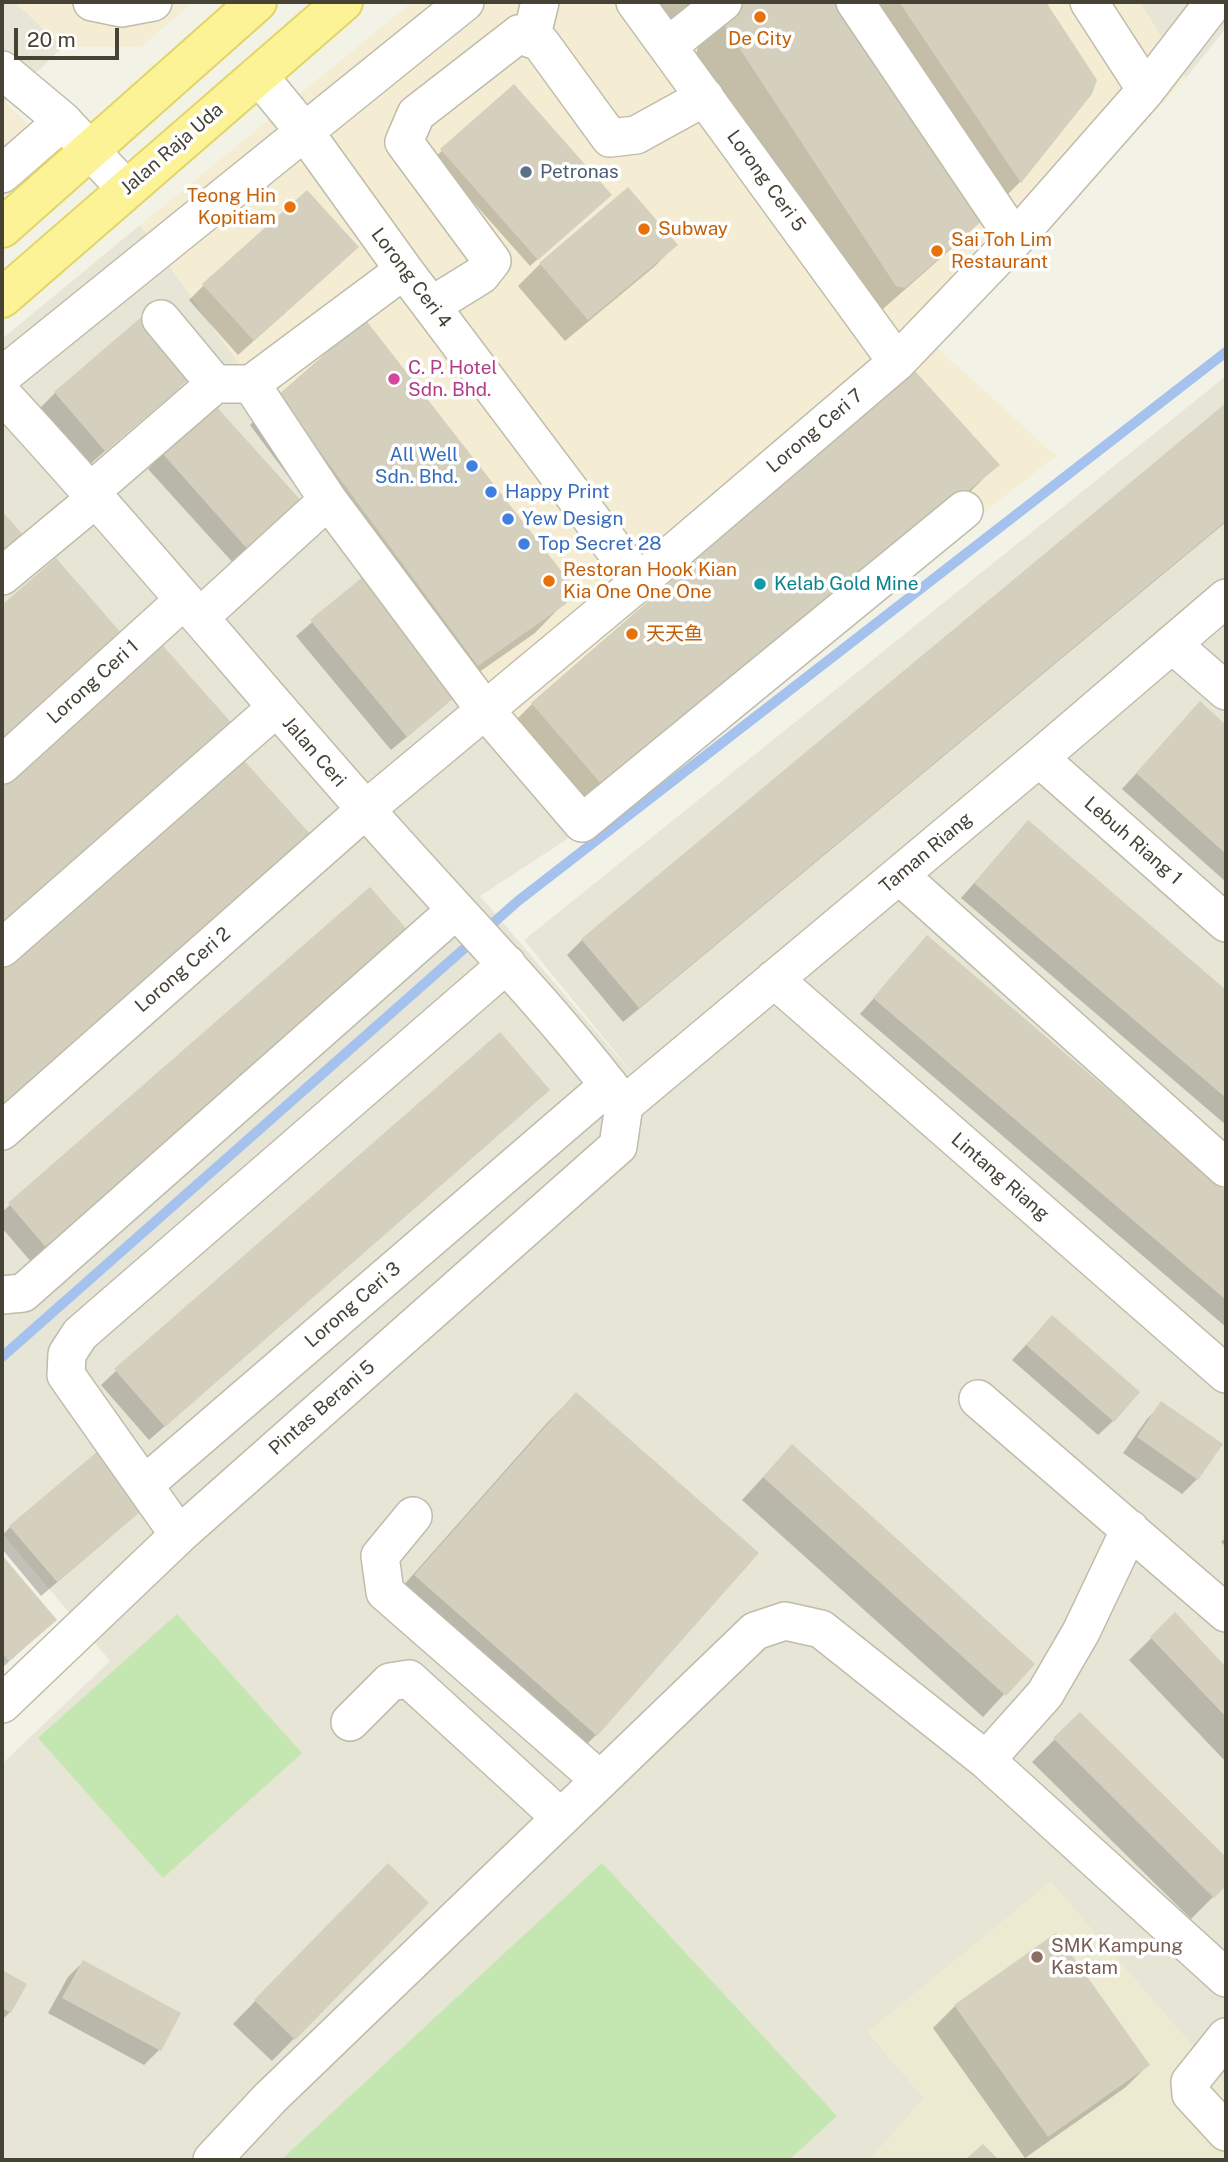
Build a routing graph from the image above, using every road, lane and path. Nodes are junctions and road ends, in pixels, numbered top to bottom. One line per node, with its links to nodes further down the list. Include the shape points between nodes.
1 (92, 2): 2 (street, via 121,8)
2 (153, 2)
3 (257, 2): 20 (main road)
4 (343, 2): 15 (main road, Jalan Raja Uda)
5 (465, 2): 19 (street)
6 (540, 2): 12 (street)
7 (635, 2): 13 (street, Lorong Ceri 5)
8 (723, 2): 13 (street)
9 (855, 2): 24 (street)
10 (1089, 2): 16 (street)
11 (1214, 2): 16 (street, Lorong Ceri 7)
12 (531, 39): 17 (street, via 540,42 610,138 636,135); 27 (street, via 519,34 416,114 404,142 492,261 481,275)
13 (668, 46): 17 (street, Lorong Ceri 5)
14 (2, 70): 18 (street)
15 (258, 75): 19 (street, Lorong Ceri 4); 22 (main road, Jalan Raja Uda)
16 (1146, 90): 24 (street, Lorong Ceri 7)
17 (705, 97): 29 (street, Lorong Ceri 5)
18 (63, 121): 20 (street); 21 (street)
19 (304, 131): 25 (street, Lorong Ceri 4); 32 (street)
20 (90, 150): 22 (street); 23 (main road)
21 (2, 174)
22 (125, 189): 26 (main road, Jalan Raja Uda)
23 (2, 228)
24 (1015, 239): 29 (street, Lorong Ceri 7)
25 (404, 270): 27 (street, Lorong Ceri 4); 31 (street)
26 (2, 298)
27 (431, 306): 37 (street, Lorong Ceri 4)
28 (161, 320): 30 (street)
29 (897, 362): 37 (street, Lorong Ceri 7)
30 (215, 384): 31 (street); 33 (street)
31 (251, 384): 34 (street)
32 (3, 392): 33 (street, Jalan Ceri)
33 (92, 496): 36 (street); 39 (street, Jalan Ceri)
34 (328, 500): 39 (street, Lorong Ceri 1); 43 (street)
35 (964, 510): 43 (street, via 582,823)
36 (2, 576)
37 (639, 582): 43 (street, Lorong Ceri 7)
38 (1226, 598): 40 (street, Taman Riang)
39 (192, 608): 42 (street, Jalan Ceri); 45 (street, Lorong Ceri 1)
40 (1172, 644): 41 (street); 44 (street, Taman Riang)
41 (1226, 691)
42 (276, 708): 46 (street, Jalan Ceri); 50 (street)
43 (485, 710): 46 (street, Lorong Ceri 7)
44 (1039, 758): 47 (street, Taman Riang); 49 (street, Lebuh Riang 1)
45 (2, 765)
46 (365, 810): 48 (street, Jalan Ceri); 54 (street, Lorong Ceri 2)
47 (899, 875): 52 (street, Taman Riang); 55 (street)
48 (461, 916): 51 (street, Jalan Ceri); 56 (street, via 23,1293)
49 (1226, 923)
50 (2, 948)
51 (502, 958): 53 (street, Jalan Ceri); 59 (street, via 79,1334 67,1354 66,1374)
52 (774, 979): 53 (street, Taman Riang); 57 (street, Lintang Riang)
53 (616, 1095): 59 (street, Lorong Ceri 3); 62 (street, Pintas Berani 5, via 618,1146)
54 (2, 1131)
55 (1226, 1168)
56 (2, 1295)
57 (1226, 1374)
58 (978, 1399): 61 (street)
59 (144, 1485): 62 (street)
60 (413, 1516): 67 (street, via 380,1556 385,1592)
61 (1129, 1529): 63 (street); 66 (street, via 1081,1632 1045,1694)
62 (179, 1535): 64 (street, Pintas Berani 5)
63 (1226, 1613)
64 (2, 1704)
65 (350, 1722): 68 (street, via 390,1682 409,1679)
66 (986, 1760): 67 (street, via 821,1629 785,1621 754,1630); 69 (street)
67 (600, 1780): 68 (street)
68 (561, 1818): 72 (street, via 270,2098)
69 (1223, 1968)
70 (1226, 2037): 71 (street, via 1190,2082 1191,2094)
71 (1226, 2132)
72 (212, 2160)

